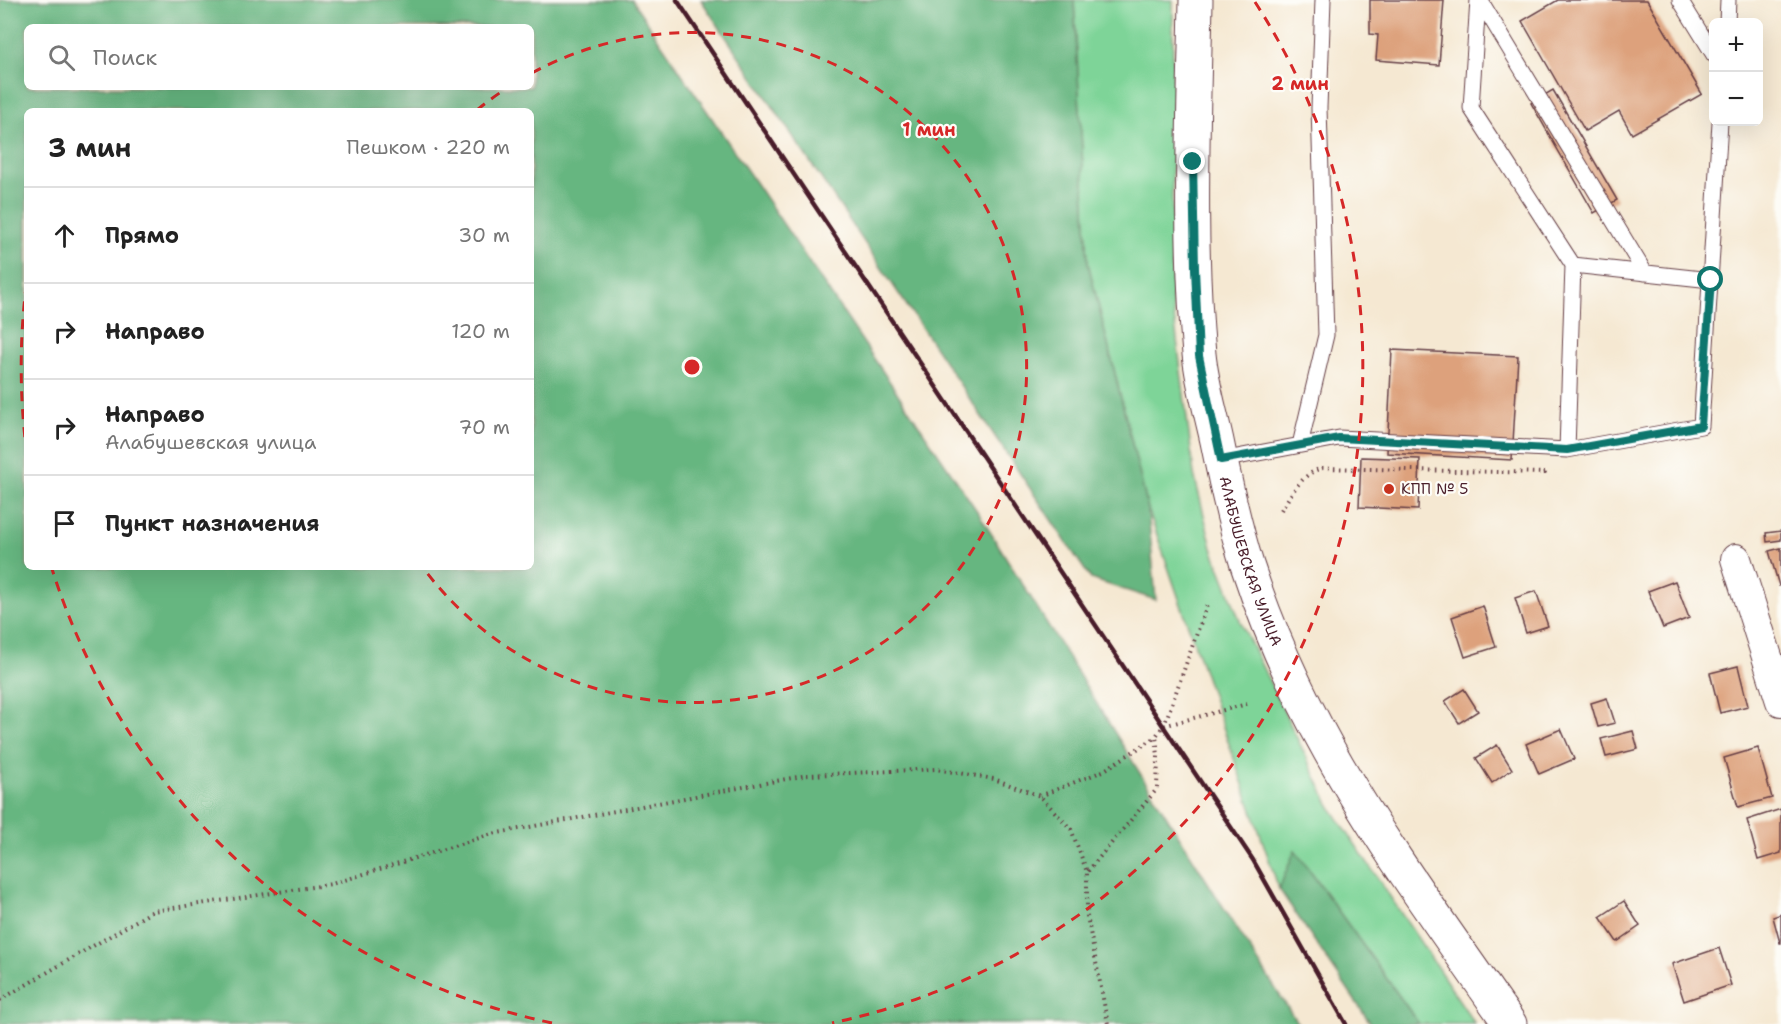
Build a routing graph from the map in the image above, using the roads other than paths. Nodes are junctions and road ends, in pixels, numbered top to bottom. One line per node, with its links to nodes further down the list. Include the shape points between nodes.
1 (1196, 0): 14 (street, АЛАБУШЕВСКАЯ УЛИЦА, via 1193,162 1199,356)
2 (1323, 0): 12 (lane, via 1319,108 1326,335)
3 (1479, 0): 9 (lane, via 1471,108); 10 (lane)
4 (1680, 0): 7 (lane)
5 (1728, 0): 6 (lane)
6 (1726, 18)
7 (1709, 48)
8 (1720, 126): 11 (lane)
9 (1573, 265): 10 (lane); 13 (lane)
10 (1645, 273): 11 (lane)
11 (1711, 280): 13 (lane, via 1701,426)
12 (1299, 445): 13 (lane, via 1339,438); 14 (lane)
13 (1567, 450)
14 (1221, 460): 17 (street, АЛАБУШЕВСКАЯ УЛИЦА, via 1247,563 1267,620 1324,741 1368,818)
15 (1736, 559): 16 (street)
16 (1781, 701)
17 (1510, 1024)

